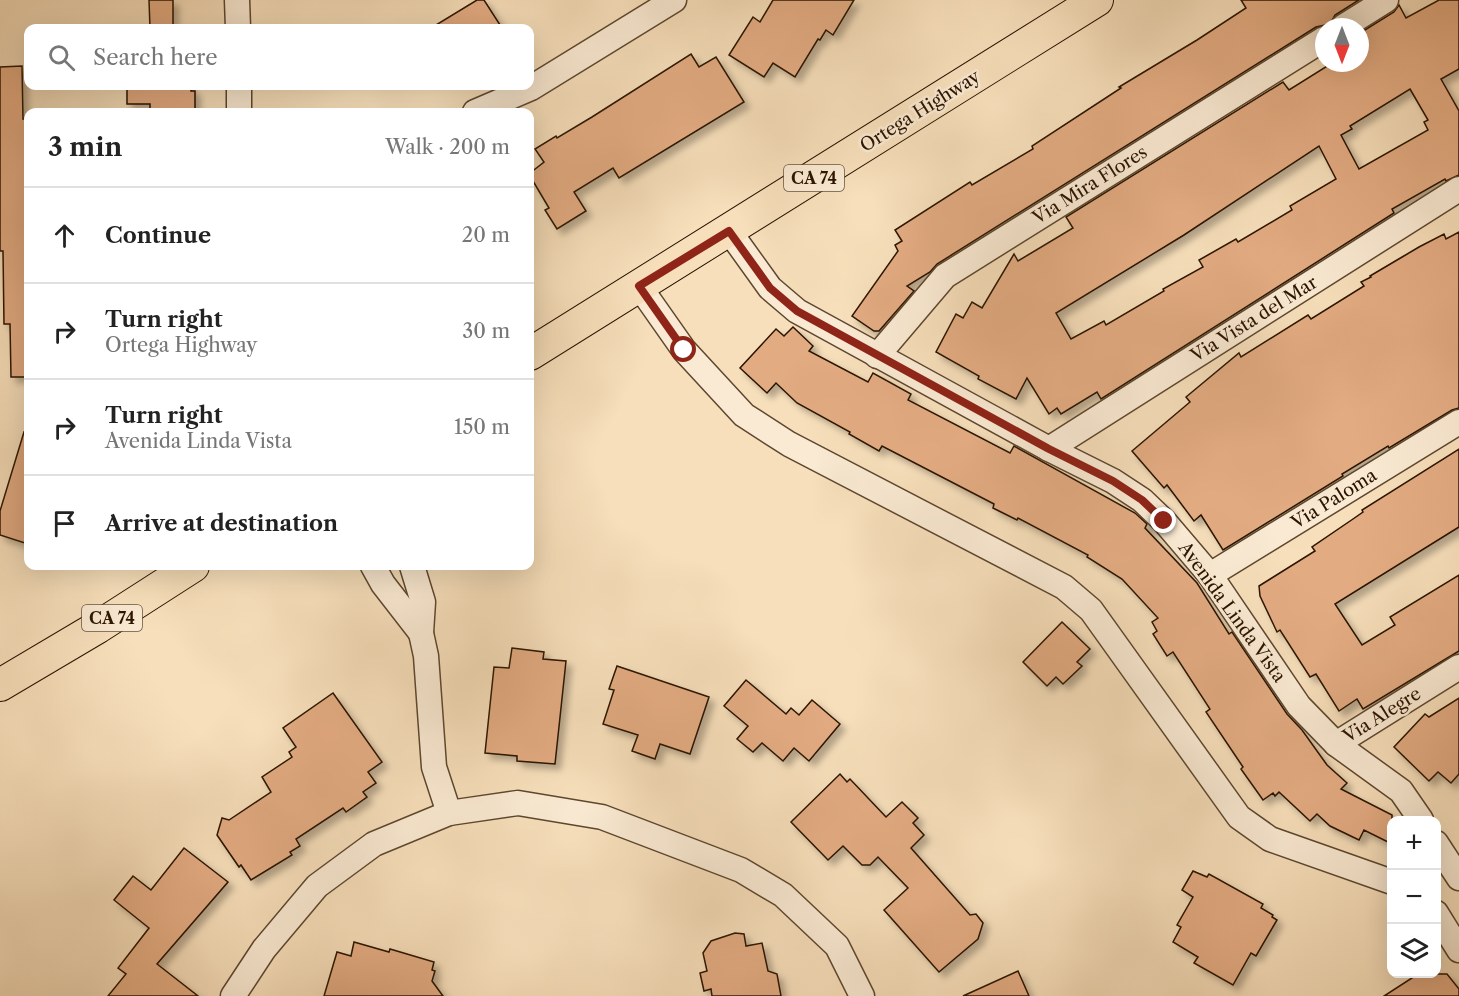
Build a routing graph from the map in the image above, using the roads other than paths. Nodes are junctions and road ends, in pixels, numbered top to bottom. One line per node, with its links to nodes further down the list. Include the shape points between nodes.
1 (237, 0): 6 (street)
2 (674, 0): 8 (street)
3 (1097, 0): 14 (main road, Ortega Highway / CA 74)
4 (1386, 0): 5 (street)
5 (1357, 18)
6 (238, 24)
7 (1315, 45): 17 (street, Via Mira Flores, via 945,276)
8 (534, 86)
9 (239, 90): 11 (street)
10 (526, 90): 12 (street)
11 (239, 108)
12 (484, 108)
13 (1459, 189): 19 (street, Via Vista del Mar)
14 (729, 231): 15 (main road, Ortega Highway / CA 74); 17 (street, Avenida Linda Vista, via 770,288 797,311)
15 (639, 286): 16 (main road, Ortega Highway / CA 74); 33 (street, via 684,350 744,415 789,444 1064,587 1091,609 1239,817 1270,839)
16 (534, 352)
17 (877, 356): 19 (street, Avenida Linda Vista)
18 (1459, 422): 24 (street, Via Paloma)
19 (1049, 449): 24 (street, Avenida Linda Vista, via 1142,500)
20 (187, 570): 27 (main road, CA 74)
21 (403, 570): 23 (street)
22 (414, 570): 25 (street, via 423,602)
23 (378, 575): 25 (street)
24 (1210, 575): 28 (street, Avenida Linda Vista, via 1299,706)
25 (421, 633): 29 (street, via 434,767)
26 (1459, 667): 28 (street, Via Alegre)
27 (0, 685)
28 (1336, 744): 30 (street, Avenida Linda Vista, via 1401,791)
29 (449, 813): 36 (street, via 374,844 317,886 264,949); 37 (street, via 518,803 602,817 741,870 783,895 837,946)
30 (1418, 816)
31 (1441, 849): 32 (street)
32 (1459, 878)
33 (1387, 880)
34 (1441, 920): 35 (street)
35 (1459, 950)
36 (233, 996)
37 (862, 996)

